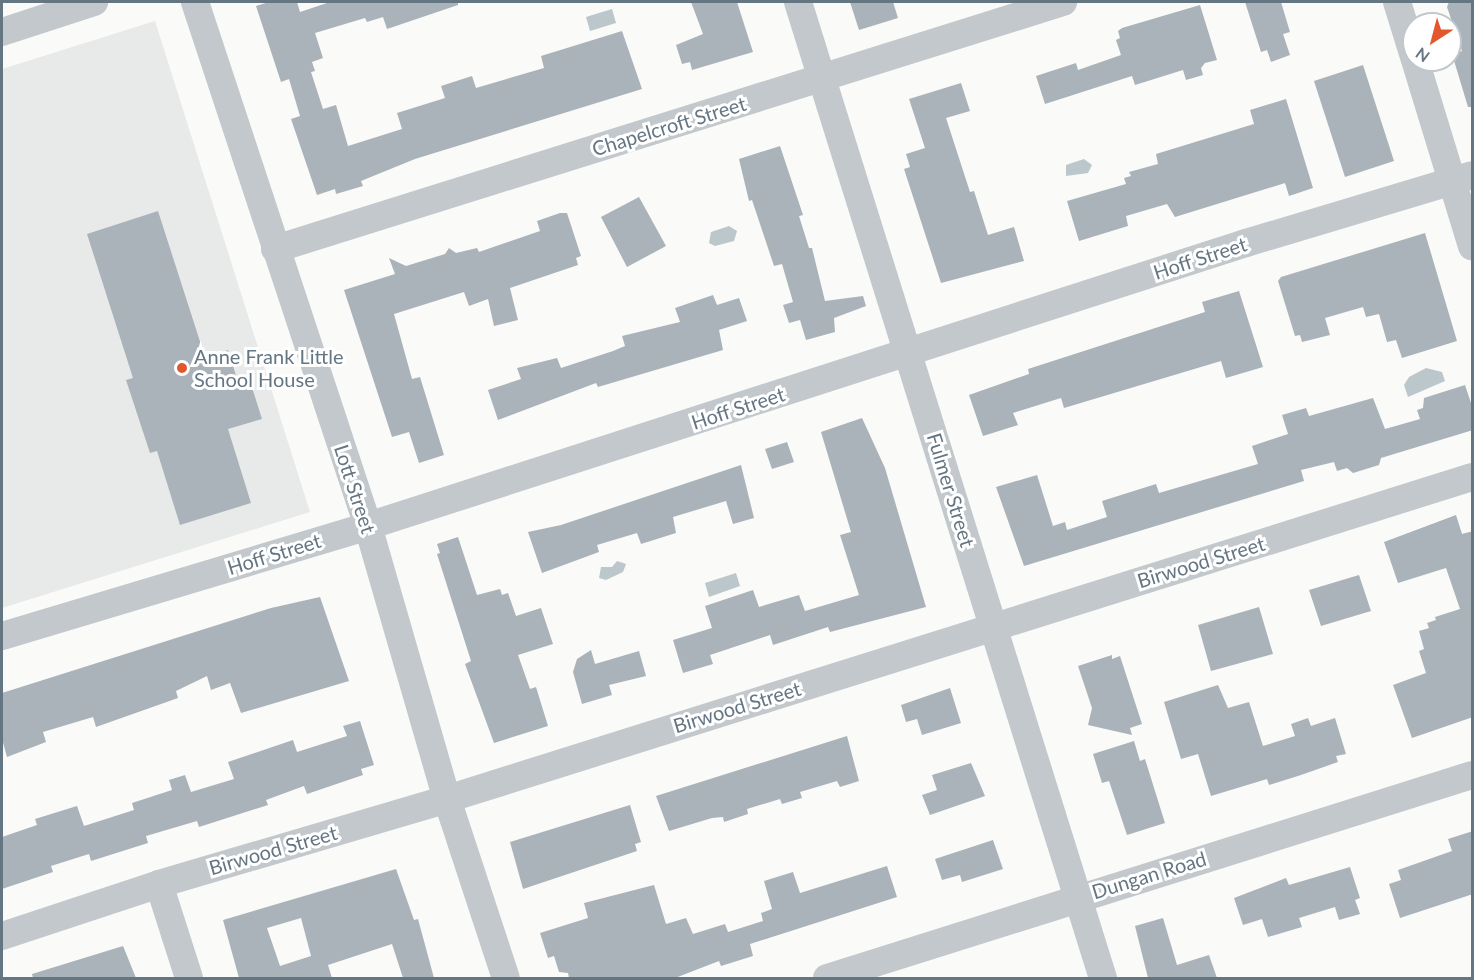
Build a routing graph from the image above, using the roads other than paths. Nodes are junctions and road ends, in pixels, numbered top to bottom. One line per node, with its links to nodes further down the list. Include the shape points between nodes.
1 (94, 2): 7 (street)
2 (195, 2): 12 (street, Lott Street)
3 (798, 2): 9 (street, Fulmer Street)
4 (1063, 2): 9 (street, Chapelcroft Street)
5 (1397, 2): 6 (street)
6 (1402, 19)
7 (2, 32)
8 (1419, 72): 10 (street)
9 (822, 78): 12 (street, Chapelcroft Street); 13 (street, Fulmer Street)
10 (1462, 179): 11 (street); 13 (street, Hoff Street, via 1246,243)
11 (1473, 246)
12 (275, 249): 15 (street, Lott Street)
13 (910, 353): 15 (street, Hoff Street); 16 (street, Fulmer Street)
14 (1473, 477): 16 (street, Birwood Street)
15 (368, 526): 17 (street, Hoff Street); 19 (street, Lott Street)
16 (993, 626): 19 (street, Birwood Street); 21 (street, Fulmer Street)
17 (2, 636)
18 (1473, 775): 21 (street, Dungan Road)
19 (447, 799): 20 (street, Birwood Street); 24 (street, Lott Street)
20 (159, 884): 22 (street, Birwood Street); 23 (street)
21 (1078, 897): 25 (street, Dungan Road); 26 (street, Fulmer Street)
22 (2, 936)
23 (189, 978)
24 (506, 978)
25 (827, 978)
26 (1103, 978)

